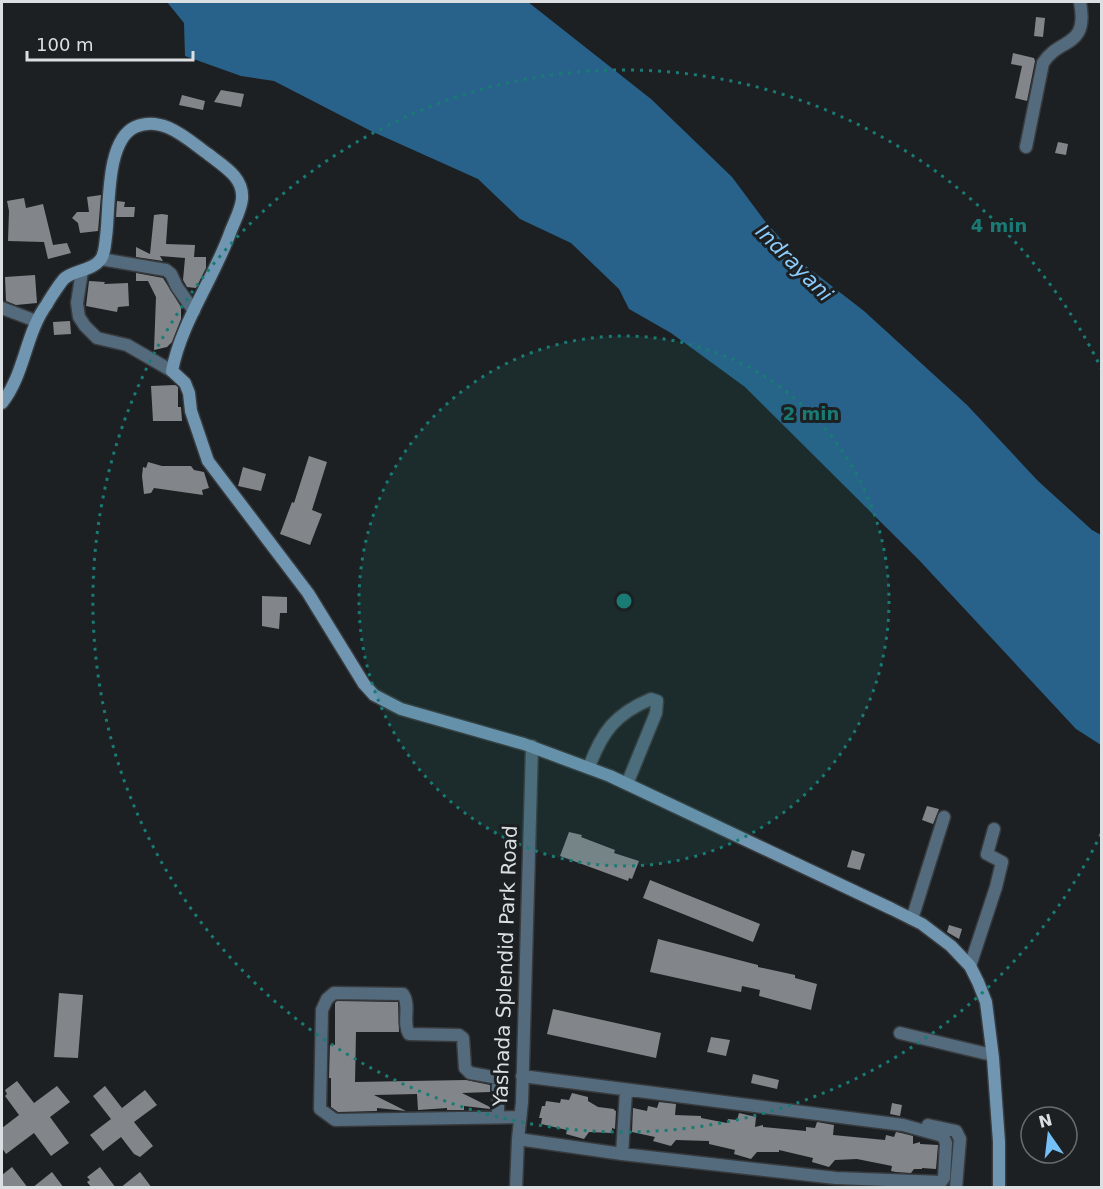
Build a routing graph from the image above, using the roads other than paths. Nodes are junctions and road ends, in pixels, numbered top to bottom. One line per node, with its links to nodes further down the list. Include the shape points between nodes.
1 (1080, 2): 2 (street, via 1077,34 1043,63)
2 (1026, 147)
3 (101, 259): 4 (street); 6 (street, via 166,270); 6 (street, via 111,176 122,139 129,130 141,125 174,129 233,173 242,197 222,256)
4 (82, 271): 7 (street, via 64,279); 8 (street, via 77,303 85,326 97,338 127,345)
5 (2, 308): 7 (street)
6 (194, 311): 8 (street)
7 (36, 321): 9 (street, via 15,382)
8 (172, 372): 10 (street, via 185,383 208,461 308,593 374,695 400,709)
9 (2, 403)
10 (532, 746): 11 (street); 19 (street, Yashada Splendid Park Road)
11 (589, 767): 12 (street); 12 (street, via 597,745 617,718 651,699 657,701)
12 (627, 784): 15 (street)
13 (944, 817): 15 (street)
14 (994, 829): 16 (street, via 987,854 1002,862)
15 (912, 919): 16 (street, via 951,946)
16 (969, 966): 18 (street, via 986,1002)
17 (900, 1033): 18 (street)
18 (992, 1055): 29 (street)
19 (522, 1076): 20 (street); 22 (street, Yashada Splendid Park Road)
20 (626, 1091): 23 (street); 25 (street)
21 (498, 1117): 21 (street, via 335,1120 320,1109 322,1010 327,999 334,993 403,994 409,1034 459,1035 464,1043 465,1068 498,1078); 22 (street)
22 (520, 1117): 24 (street, Yashada Splendid Park Road)
23 (903, 1125): 25 (street, via 943,1136 946,1143 941,1182 836,1178); 27 (street, via 912,1122 956,1131 960,1139)
24 (518, 1139): 25 (street); 28 (street, Yashada Splendid Park Road)
25 (622, 1154)
26 (950, 1187): 27 (street)
27 (957, 1187)
28 (516, 1188)
29 (999, 1188)

